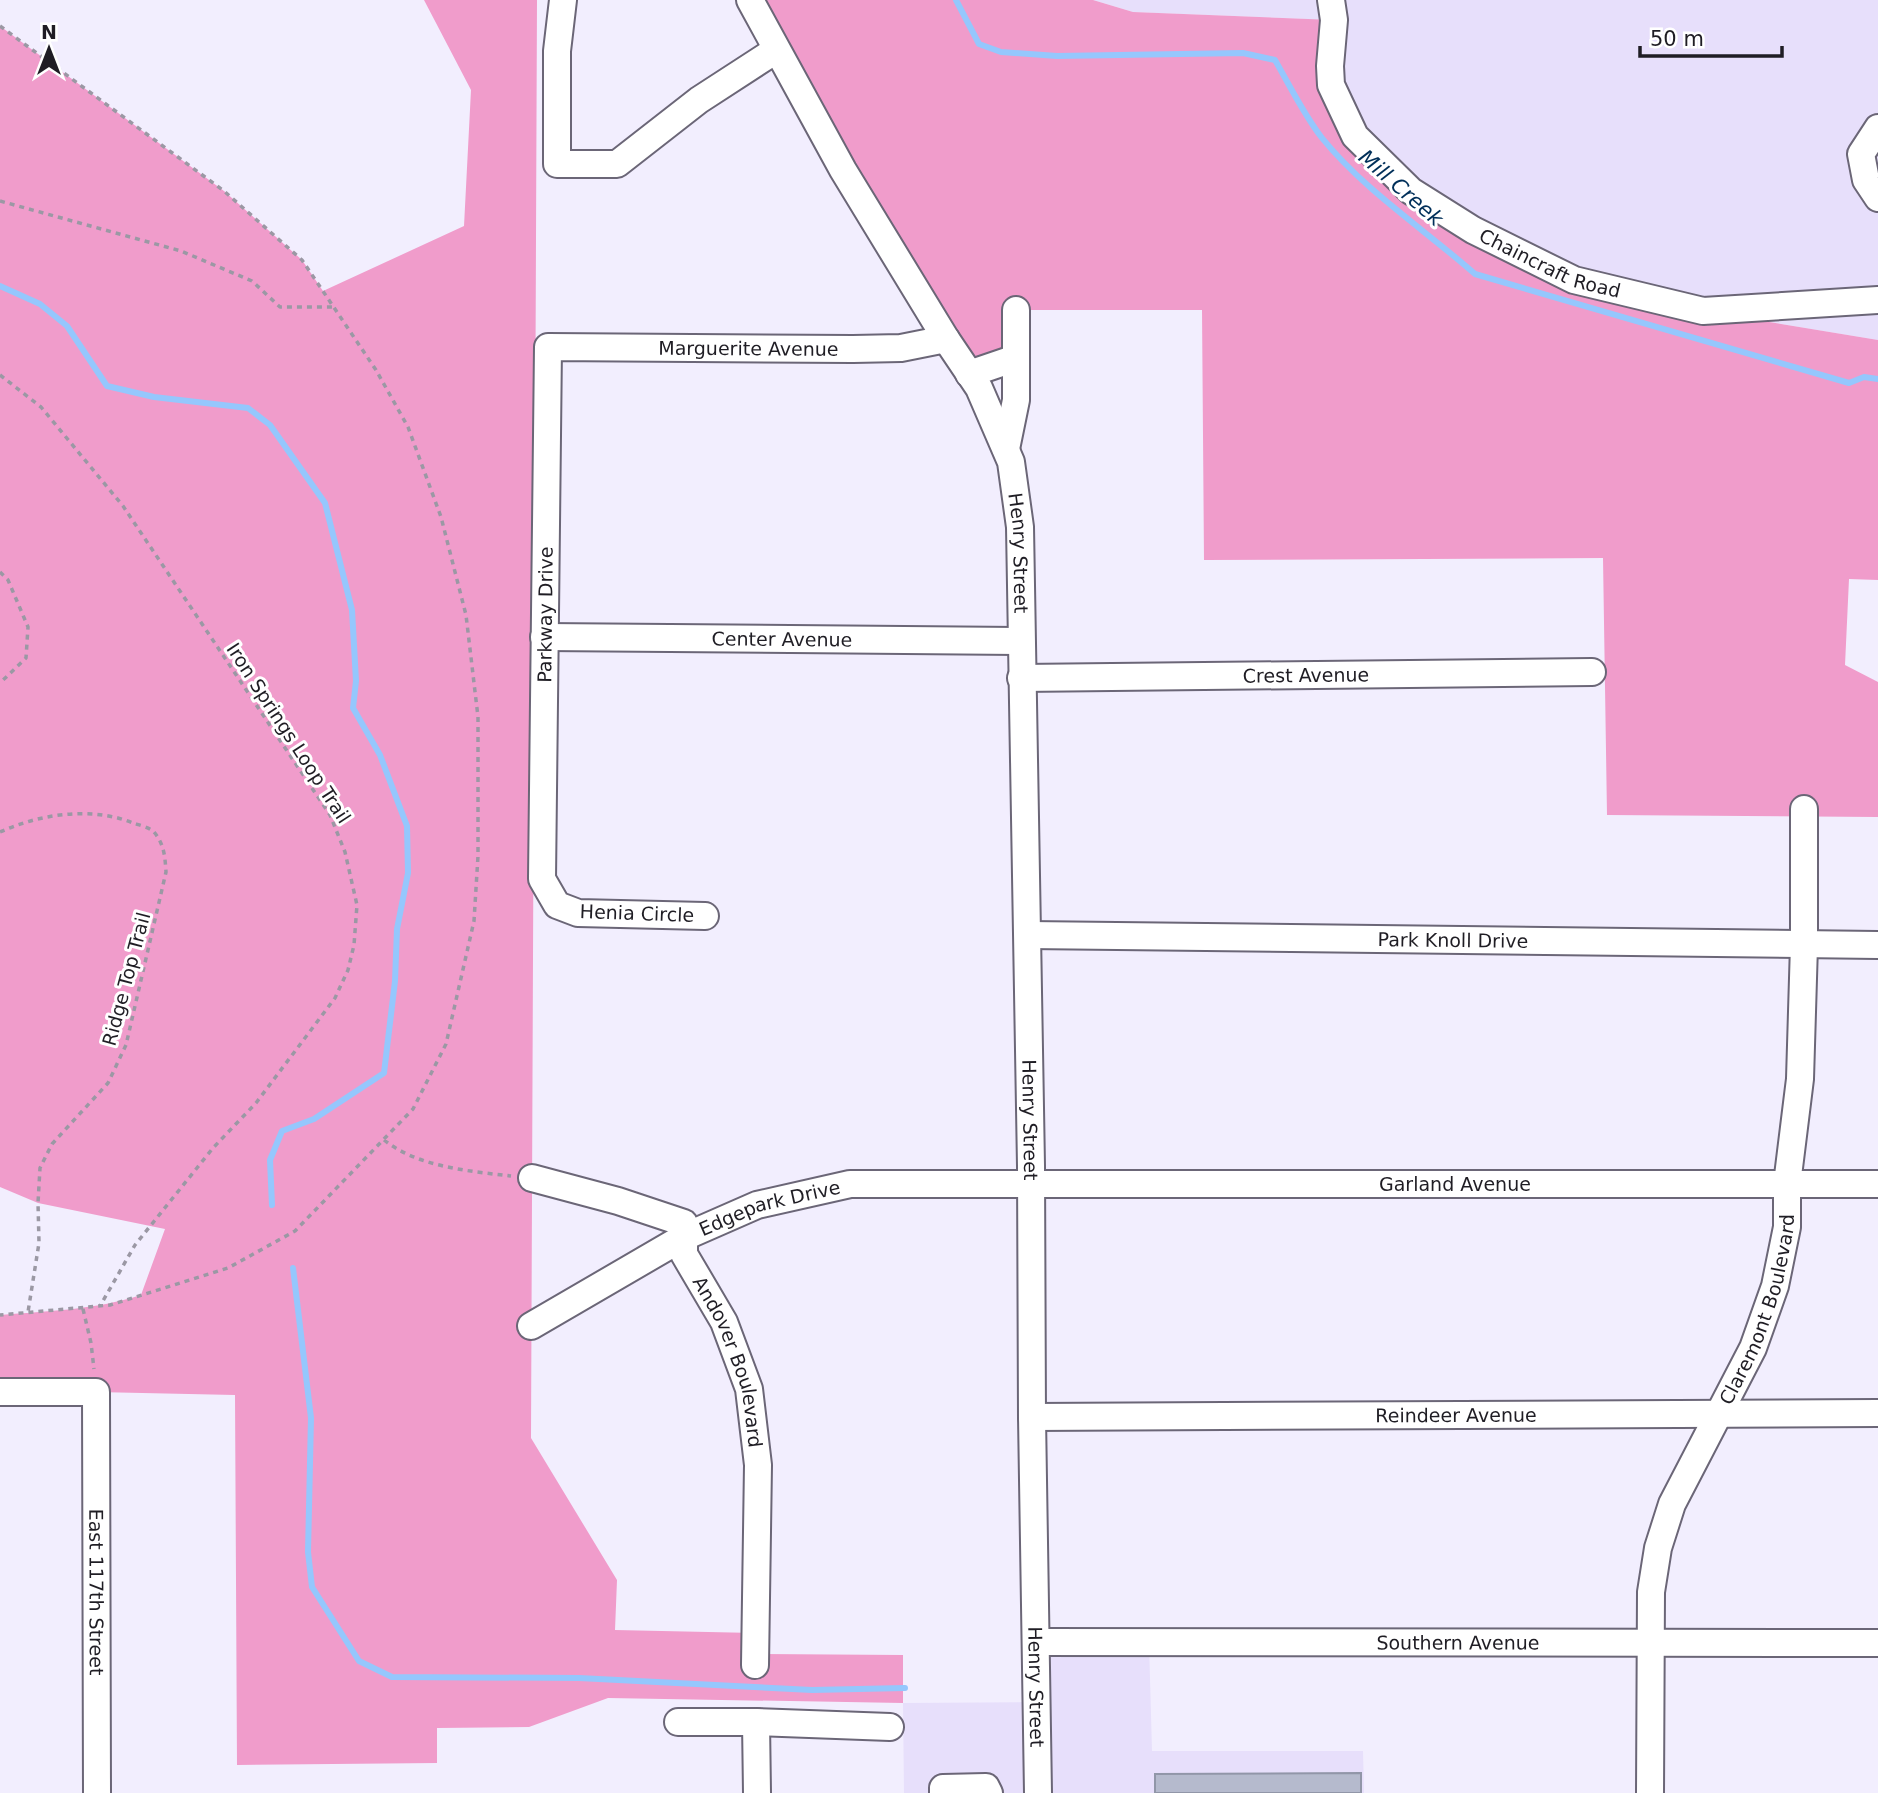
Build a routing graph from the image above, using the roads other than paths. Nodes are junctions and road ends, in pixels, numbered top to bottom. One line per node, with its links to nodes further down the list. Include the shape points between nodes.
1 (562, 0): 4 (street, via 557,164 617,164 699,100)
2 (750, 0): 4 (street, Henry Street)
3 (1331, 0): 7 (street, Chaincraft Road, via 1331,85 1355,136 1411,191 1473,230 1574,280 1703,311)
4 (776, 50): 9 (street, Henry Street)
5 (1878, 128): 6 (street, via 1861,154 1866,180)
6 (1878, 198)
7 (1878, 300)
8 (1016, 310): 11 (street, Henry Street)
9 (946, 339): 10 (street, Marguerite Avenue, via 901,348 853,349); 12 (street, Henry Street)
10 (548, 347): 14 (street, Parkway Drive)
11 (1016, 358): 12 (street); 13 (street, Henry Street, via 1016,400)
12 (969, 374): 13 (street, Henry Street)
13 (1006, 449): 15 (street, Henry Street, via 1012,462 1020,527)
14 (544, 637): 15 (street, Center Avenue); 19 (street, Parkway Drive)
15 (1021, 641): 17 (street, Henry Street)
16 (1592, 672): 17 (street, Crest Avenue)
17 (1021, 678): 21 (street, Henry Street)
18 (1804, 809): 22 (street, Claremont Boulevard)
19 (542, 879): 20 (street, Henia Circle, via 557,905 579,913)
20 (705, 916)
21 (1028, 935): 22 (street, Park Knoll Drive); 25 (street, Henry Street)
22 (1804, 945): 23 (street, Park Knoll Drive); 26 (street, Claremont Boulevard, via 1800,1079)
23 (1878, 945)
24 (532, 1178): 28 (street, Andover Boulevard, via 684,1223)
25 (1032, 1184): 26 (street, Garland Avenue); 28 (street, Edgepark Drive, via 850,1184 757,1205); 33 (street, Henry Street)
26 (1787, 1184): 27 (street, Garland Avenue); 31 (street, Claremont Boulevard, via 1787,1227 1775,1286 1753,1348)
27 (1878, 1184)
28 (684, 1237): 29 (street, Edgepark Drive); 37 (street, Andover Boulevard, via 684,1254 724,1322 749,1389 758,1465)
29 (531, 1326)
30 (0, 1392): 41 (street, East 117th Street, via 96,1392)
31 (1720, 1413): 32 (street, Reindeer Avenue); 33 (street, Reindeer Avenue); 35 (street, Claremont Boulevard, via 1672,1504 1658,1548 1651,1591)
32 (1878, 1413)
33 (1032, 1417): 34 (street, Henry Street)
34 (1036, 1642): 35 (street, Southern Avenue); 45 (street, Henry Street)
35 (1651, 1643): 36 (street, Southern Avenue); 46 (street, Claremont Boulevard)
36 (1878, 1643)
37 (755, 1665)
38 (678, 1722): 39 (street)
39 (757, 1722): 40 (street); 42 (street)
40 (890, 1727)
41 (97, 1793)
42 (757, 1793)
43 (943, 1793): 44 (street, via 943,1788 986,1787)
44 (989, 1793)
45 (1038, 1793)
46 (1650, 1793)

